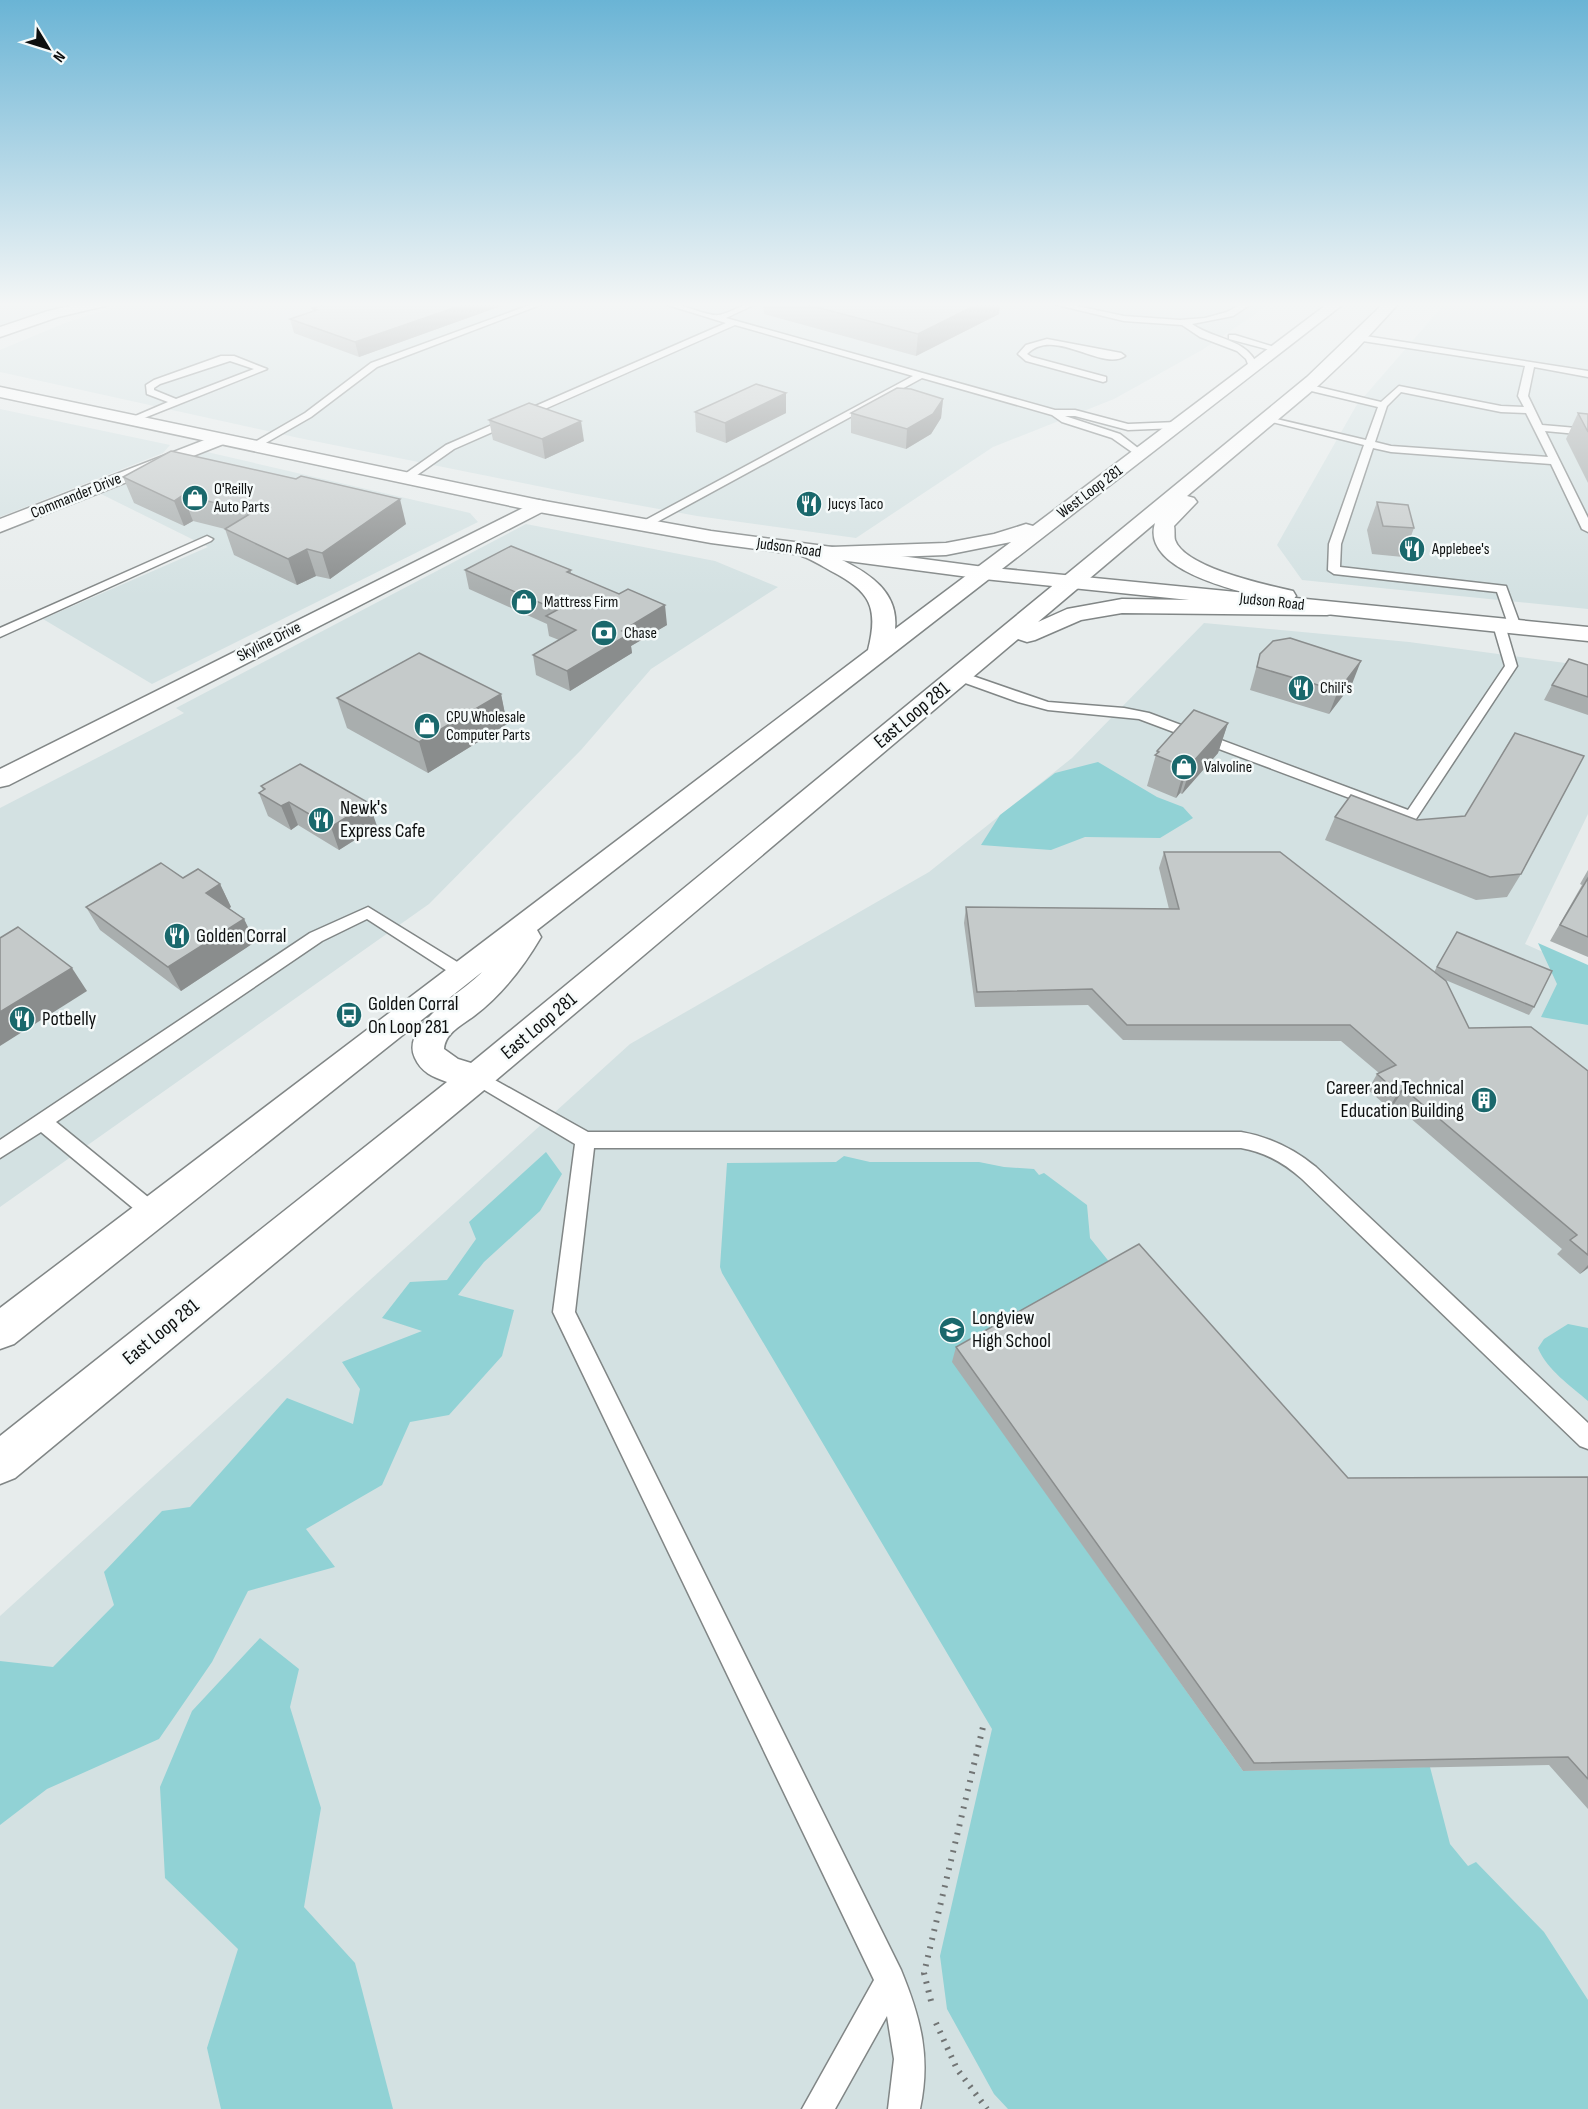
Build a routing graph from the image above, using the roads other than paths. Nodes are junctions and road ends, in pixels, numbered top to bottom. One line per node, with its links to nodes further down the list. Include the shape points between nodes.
1 (39, 400): 19 (main road, Judson Road)
2 (171, 400): 14 (lane)
3 (179, 400): 14 (lane)
4 (328, 400): 25 (lane)
5 (556, 400): 29 (lane, via 450,447)
6 (874, 400): 33 (lane)
7 (1011, 400): 17 (lane)
8 (1209, 400): 20 (main road, West Loop 281)
9 (1285, 400): 18 (main road)
10 (1371, 400): 15 (lane)
11 (1388, 400): 15 (lane)
12 (1457, 400): 16 (lane)
13 (1527, 400): 16 (lane)
14 (175, 402): 19 (lane)
15 (1383, 405): 24 (lane)
16 (1530, 410): 21 (lane)
17 (1055, 413): 20 (lane, via 1075,413 1128,427); 26 (lane, via 1065,420 1116,436)
18 (1267, 418): 24 (lane); 28 (main road)
19 (131, 420): 23 (main road, Judson Road)
20 (1177, 425): 26 (main road, West Loop 281)
21 (1540, 428): 22 (lane); 27 (lane)
22 (1588, 432)
23 (220, 439): 25 (main road, Judson Road); 32 (main road, Commander Drive)
24 (1370, 444): 27 (lane); 40 (lane, via 1335,544 1334,570 1502,589)
25 (253, 446): 29 (main road, Judson Road)
26 (1139, 454): 31 (main road, West Loop 281)
27 (1555, 461): 34 (lane)
28 (1200, 474): 38 (main road); 39 (main road, via 1188,502 1164,525 1164,540 1172,553 1208,573)
29 (406, 478): 30 (main road, Judson Road)
30 (539, 506): 33 (main road, Judson Road); 45 (main road, Skyline Drive)
31 (1056, 518): 36 (main road, via 991,542 957,549); 37 (main road, West Loop 281)
32 (0, 526)
33 (642, 526): 36 (main road, Judson Road)
34 (1588, 529)
35 (207, 539): 41 (lane)
36 (809, 552): 37 (main road, Judson Road); 43 (main road, via 856,577 879,597 885,614)
37 (984, 573): 38 (main road, Judson Road); 43 (main road)
38 (1071, 582): 39 (main road, Judson Road); 44 (main road, East Loop 281)
39 (1327, 608): 40 (main road, Judson Road); 44 (main road, via 1151,605 1096,609 1053,622)
40 (1507, 626): 42 (main road, Judson Road); 44 (lane, via 1511,666 1411,816 1144,716 1042,705)
41 (0, 633)
42 (1588, 634)
43 (879, 651): 46 (main road)
44 (967, 669): 48 (main road, East Loop 281)
45 (0, 779)
46 (559, 896): 47 (main road); 48 (main road, via 483,991 431,1036 428,1051 432,1059 449,1071)
47 (461, 972): 49 (lane, via 368,912 316,937); 52 (main road)
48 (477, 1077): 50 (lane); 55 (main road, East Loop 281)
49 (42, 1122): 51 (lane); 52 (lane)
50 (585, 1140): 54 (lane, via 1258,1142 1295,1160); 56 (lane, via 564,1312)
51 (0, 1150)
52 (152, 1212): 53 (main road)
53 (0, 1331)
54 (1588, 1438)
55 (0, 1463)
56 (890, 1981): 57 (lane); 58 (lane, via 907,2023 912,2056)
57 (818, 2109)
58 (904, 2109)

